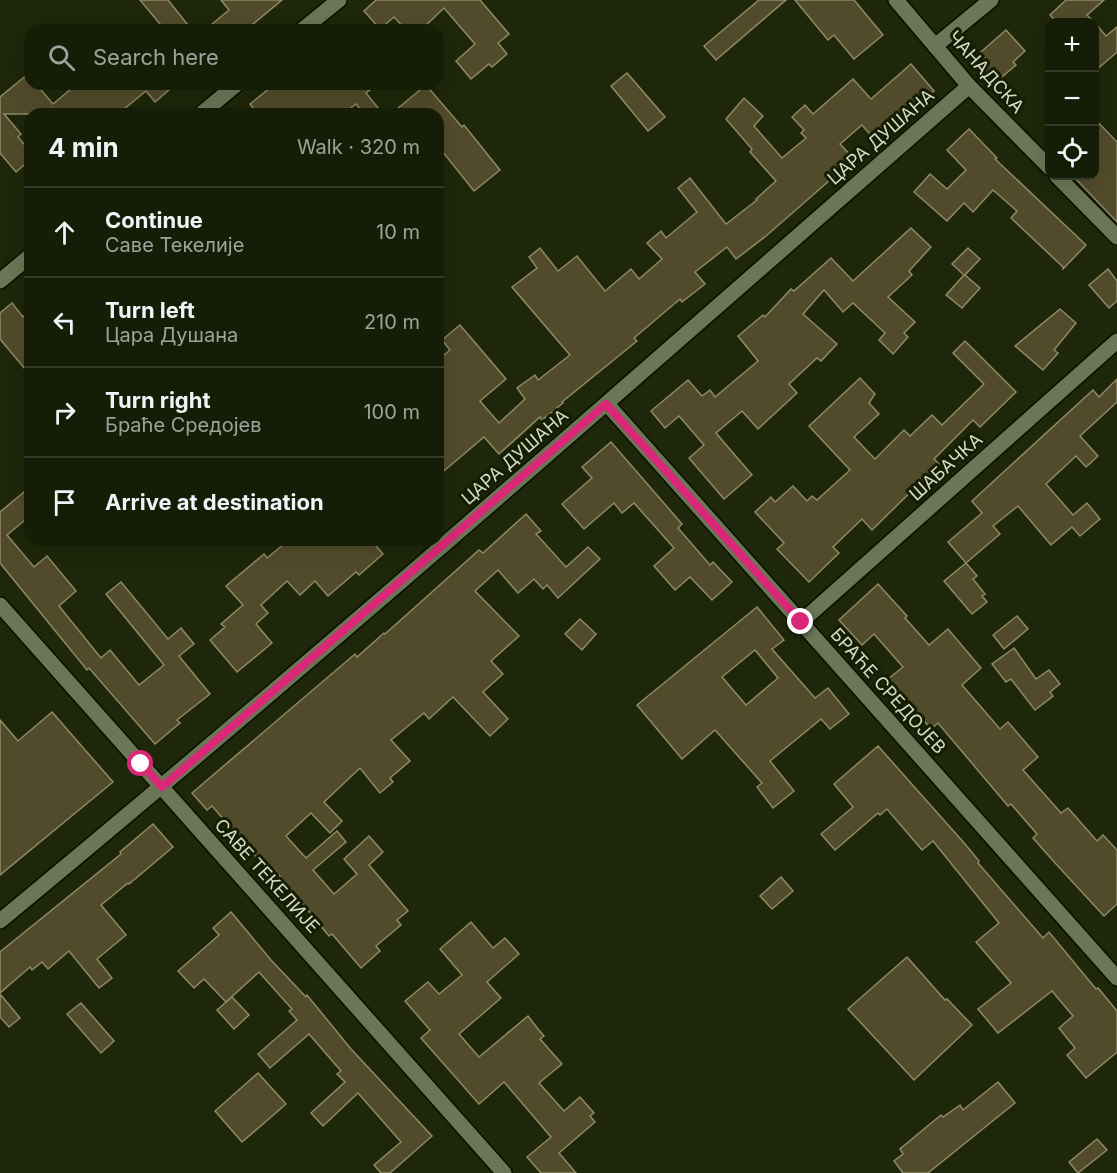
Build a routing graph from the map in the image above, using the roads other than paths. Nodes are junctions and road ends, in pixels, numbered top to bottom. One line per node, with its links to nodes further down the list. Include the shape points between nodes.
1 (339, 0): 4 (street)
2 (896, 0): 5 (street, ЧАНАДСКА)
3 (991, 0): 5 (street)
4 (309, 24)
5 (935, 46): 6 (street, ЧАНАДСКА)
6 (969, 86): 9 (street, ЧАНАДСКА); 15 (street, ЦАРА ДУШАНА)
7 (230, 90): 8 (street)
8 (208, 108)
9 (1045, 163)
10 (1061, 180): 11 (street)
11 (1117, 237)
12 (24, 261): 13 (street)
13 (0, 281)
14 (1117, 341): 19 (street, ШАБАЧКА)
15 (606, 404): 16 (street, ЦАРА ДУШАНА); 19 (street, БРАЋЕ СРЕДОЈЕВ)
16 (444, 544)
17 (441, 546): 20 (street, ЦАРА ДУШАНА)
18 (0, 605): 20 (street, САВЕ ТЕКЕЛИЈЕ)
19 (801, 622): 22 (street, БРАЋЕ СРЕДОЈЕВ)
20 (162, 787): 21 (street, ЦАРА ДУШАНА); 23 (street, САВЕ ТЕКЕЛИЈЕ)
21 (0, 921)
22 (1117, 978)
23 (504, 1173)

